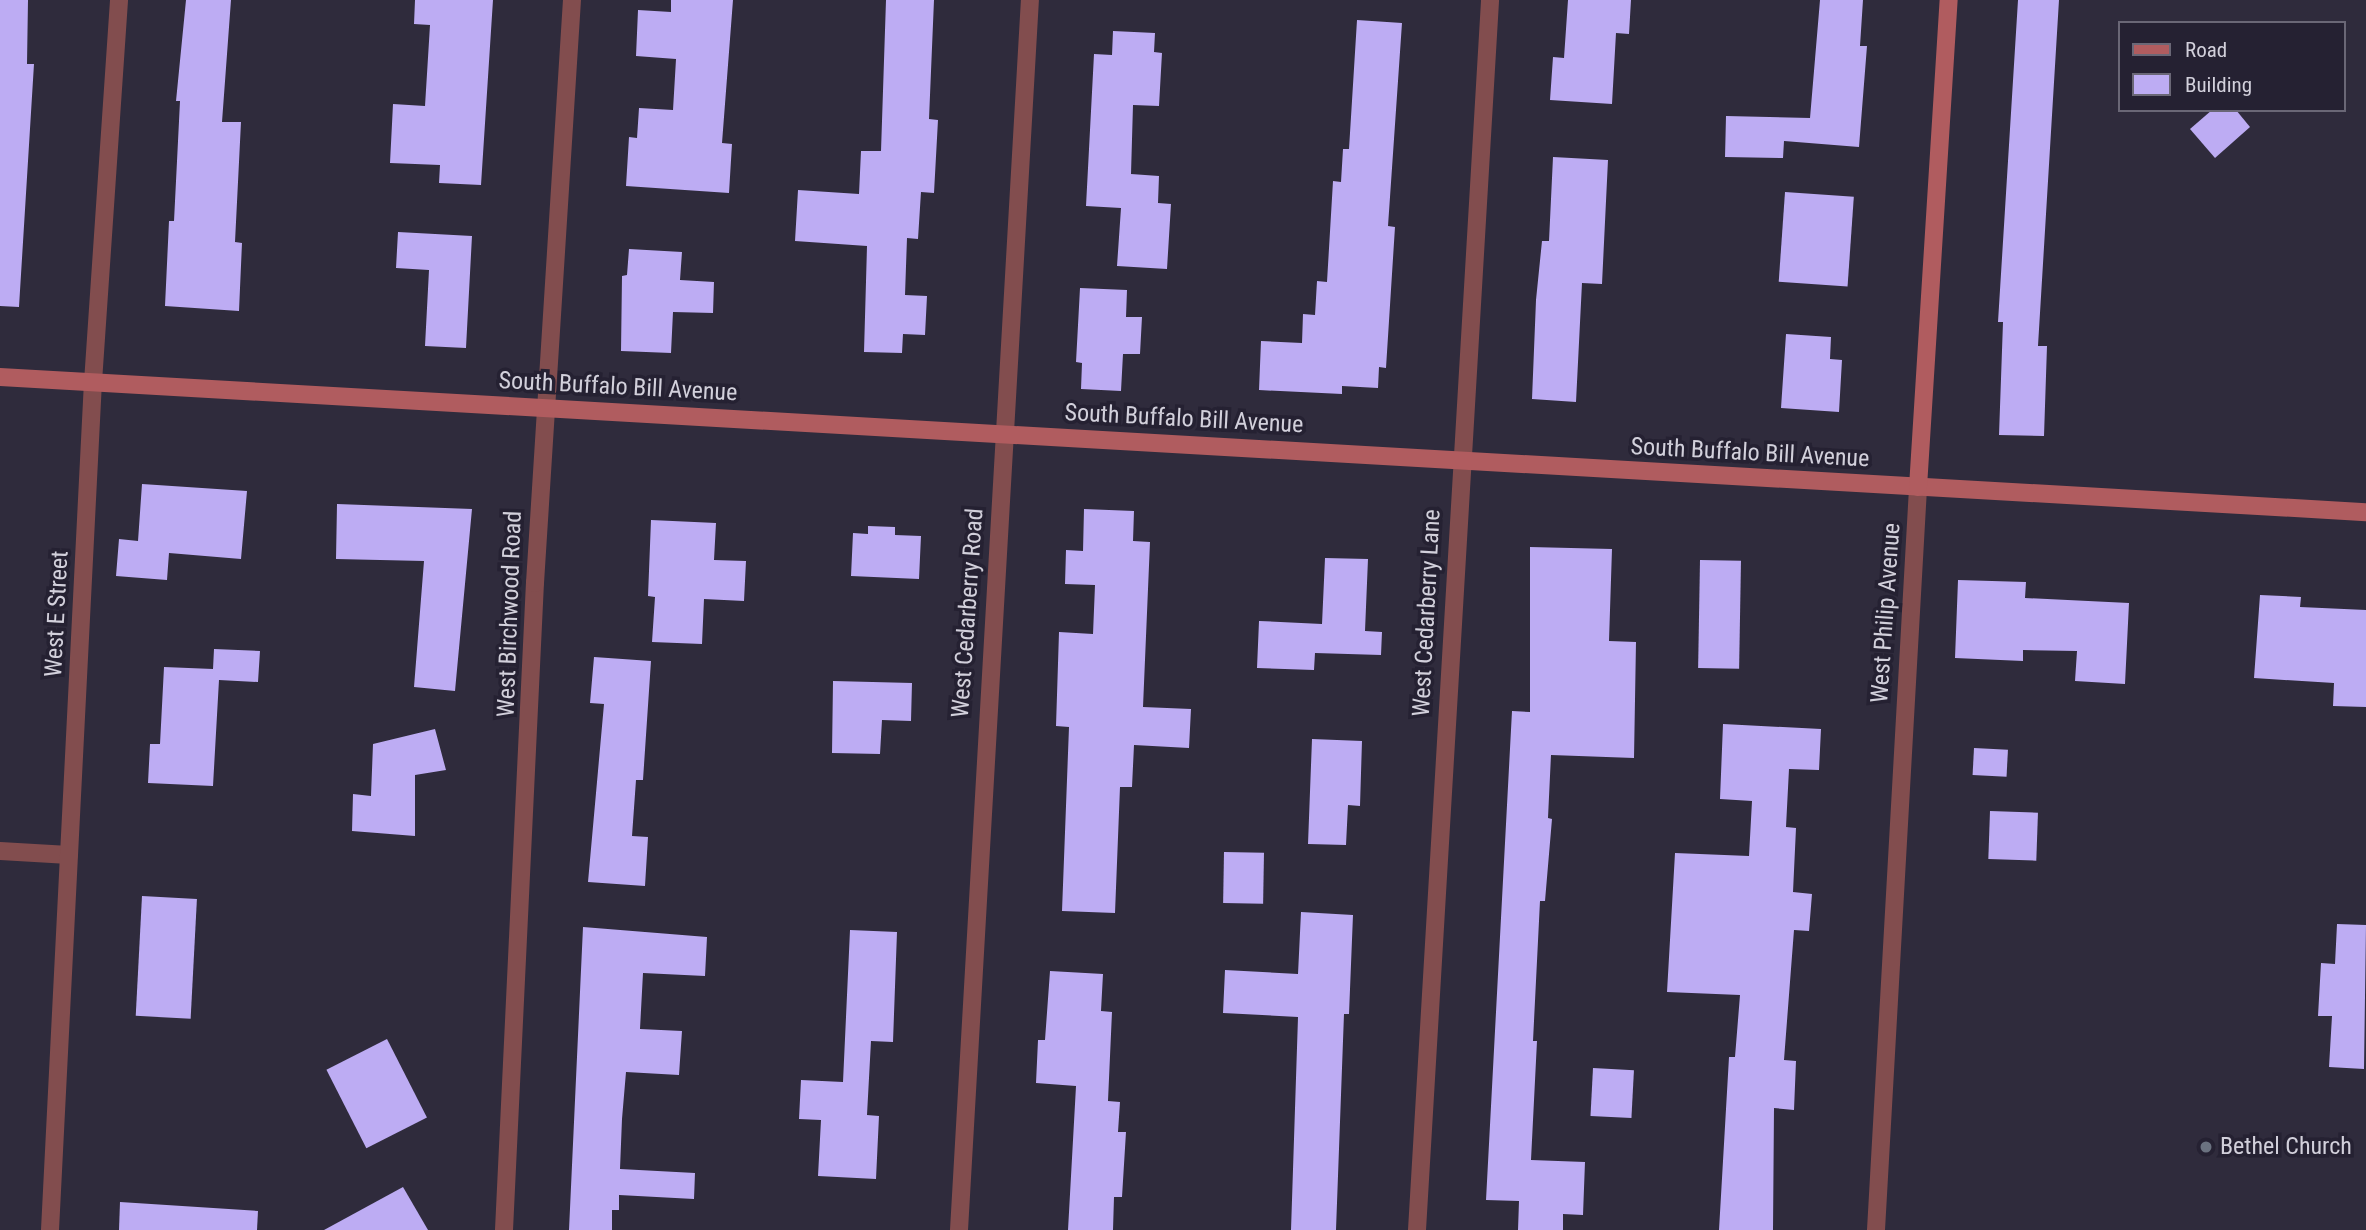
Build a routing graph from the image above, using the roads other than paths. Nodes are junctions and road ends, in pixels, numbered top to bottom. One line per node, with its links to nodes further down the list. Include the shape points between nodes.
1 (119, 0): 7 (street, West E Street)
2 (572, 0): 8 (street, West Birchwood Road)
3 (1030, 0): 9 (street, West Cedarberry Road)
4 (1490, 0): 10 (street, West Cedarberry Lane)
5 (1949, 0): 11 (main road, West Philip Avenue)
6 (0, 377): 7 (main road, South Buffalo Bill Avenue)
7 (93, 382): 8 (main road, South Buffalo Bill Avenue); 14 (street, West E Street)
8 (546, 408): 9 (main road, South Buffalo Bill Avenue); 16 (street, West Birchwood Road)
9 (1004, 433): 10 (main road, South Buffalo Bill Avenue); 17 (street, West Cedarberry Road)
10 (1460, 460): 11 (main road, South Buffalo Bill Avenue); 18 (street, West Cedarberry Lane)
11 (1918, 487): 12 (main road, South Buffalo Bill Avenue); 19 (street, West Philip Avenue)
12 (2366, 512)
13 (0, 851): 14 (street)
14 (69, 855): 15 (street, West E Street)
15 (50, 1230)
16 (504, 1230)
17 (959, 1230)
18 (1417, 1230)
19 (1876, 1230)

